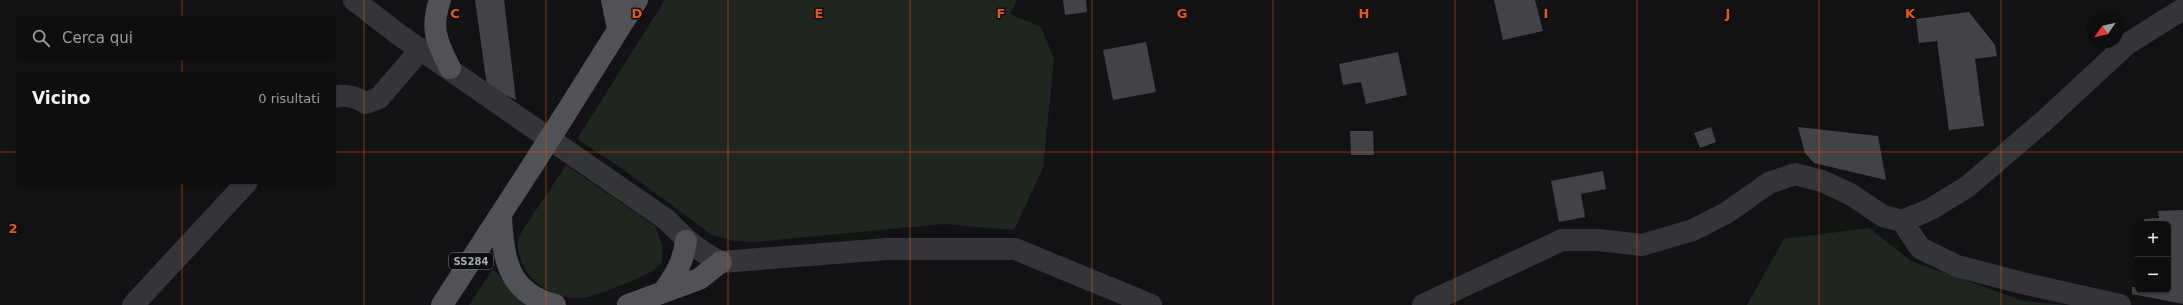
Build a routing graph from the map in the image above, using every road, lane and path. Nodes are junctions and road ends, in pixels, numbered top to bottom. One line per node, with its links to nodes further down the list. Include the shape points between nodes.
1 (354, 0): 7 (street)
2 (440, 0): 8 (main road, via 435,14 437,43)
3 (612, 0): 6 (main road)
4 (637, 0): 6 (main road)
5 (2183, 9): 12 (street, via 2127,44 2044,121 1967,187 1929,210)
6 (618, 29): 11 (main road, SS284, bridge)
7 (421, 50): 8 (street); 9 (street, via 379,98 366,103 355,97 342,95)
8 (450, 68): 13 (street, via 667,220)
9 (336, 97)
10 (245, 184): 16 (street)
11 (500, 217): 17 (main road, SS284); 18 (main road, via 503,251 510,271 522,288 542,302)
12 (1902, 221): 21 (street, via 1883,216 1852,195 1822,181 1795,174 1769,183 1726,213 1693,230 1642,245 1598,240 1562,240); 22 (street, via 1920,248 1957,266)
13 (686, 241): 14 (street, via 702,253); 15 (main road, via 677,274)
14 (721, 262): 15 (main road, via 699,279); 20 (street, via 887,249 1015,249)
15 (663, 292): 19 (main road)
16 (133, 305)
17 (442, 305)
18 (555, 305)
19 (628, 305)
20 (1151, 305)
21 (1423, 305)
22 (2120, 305)

